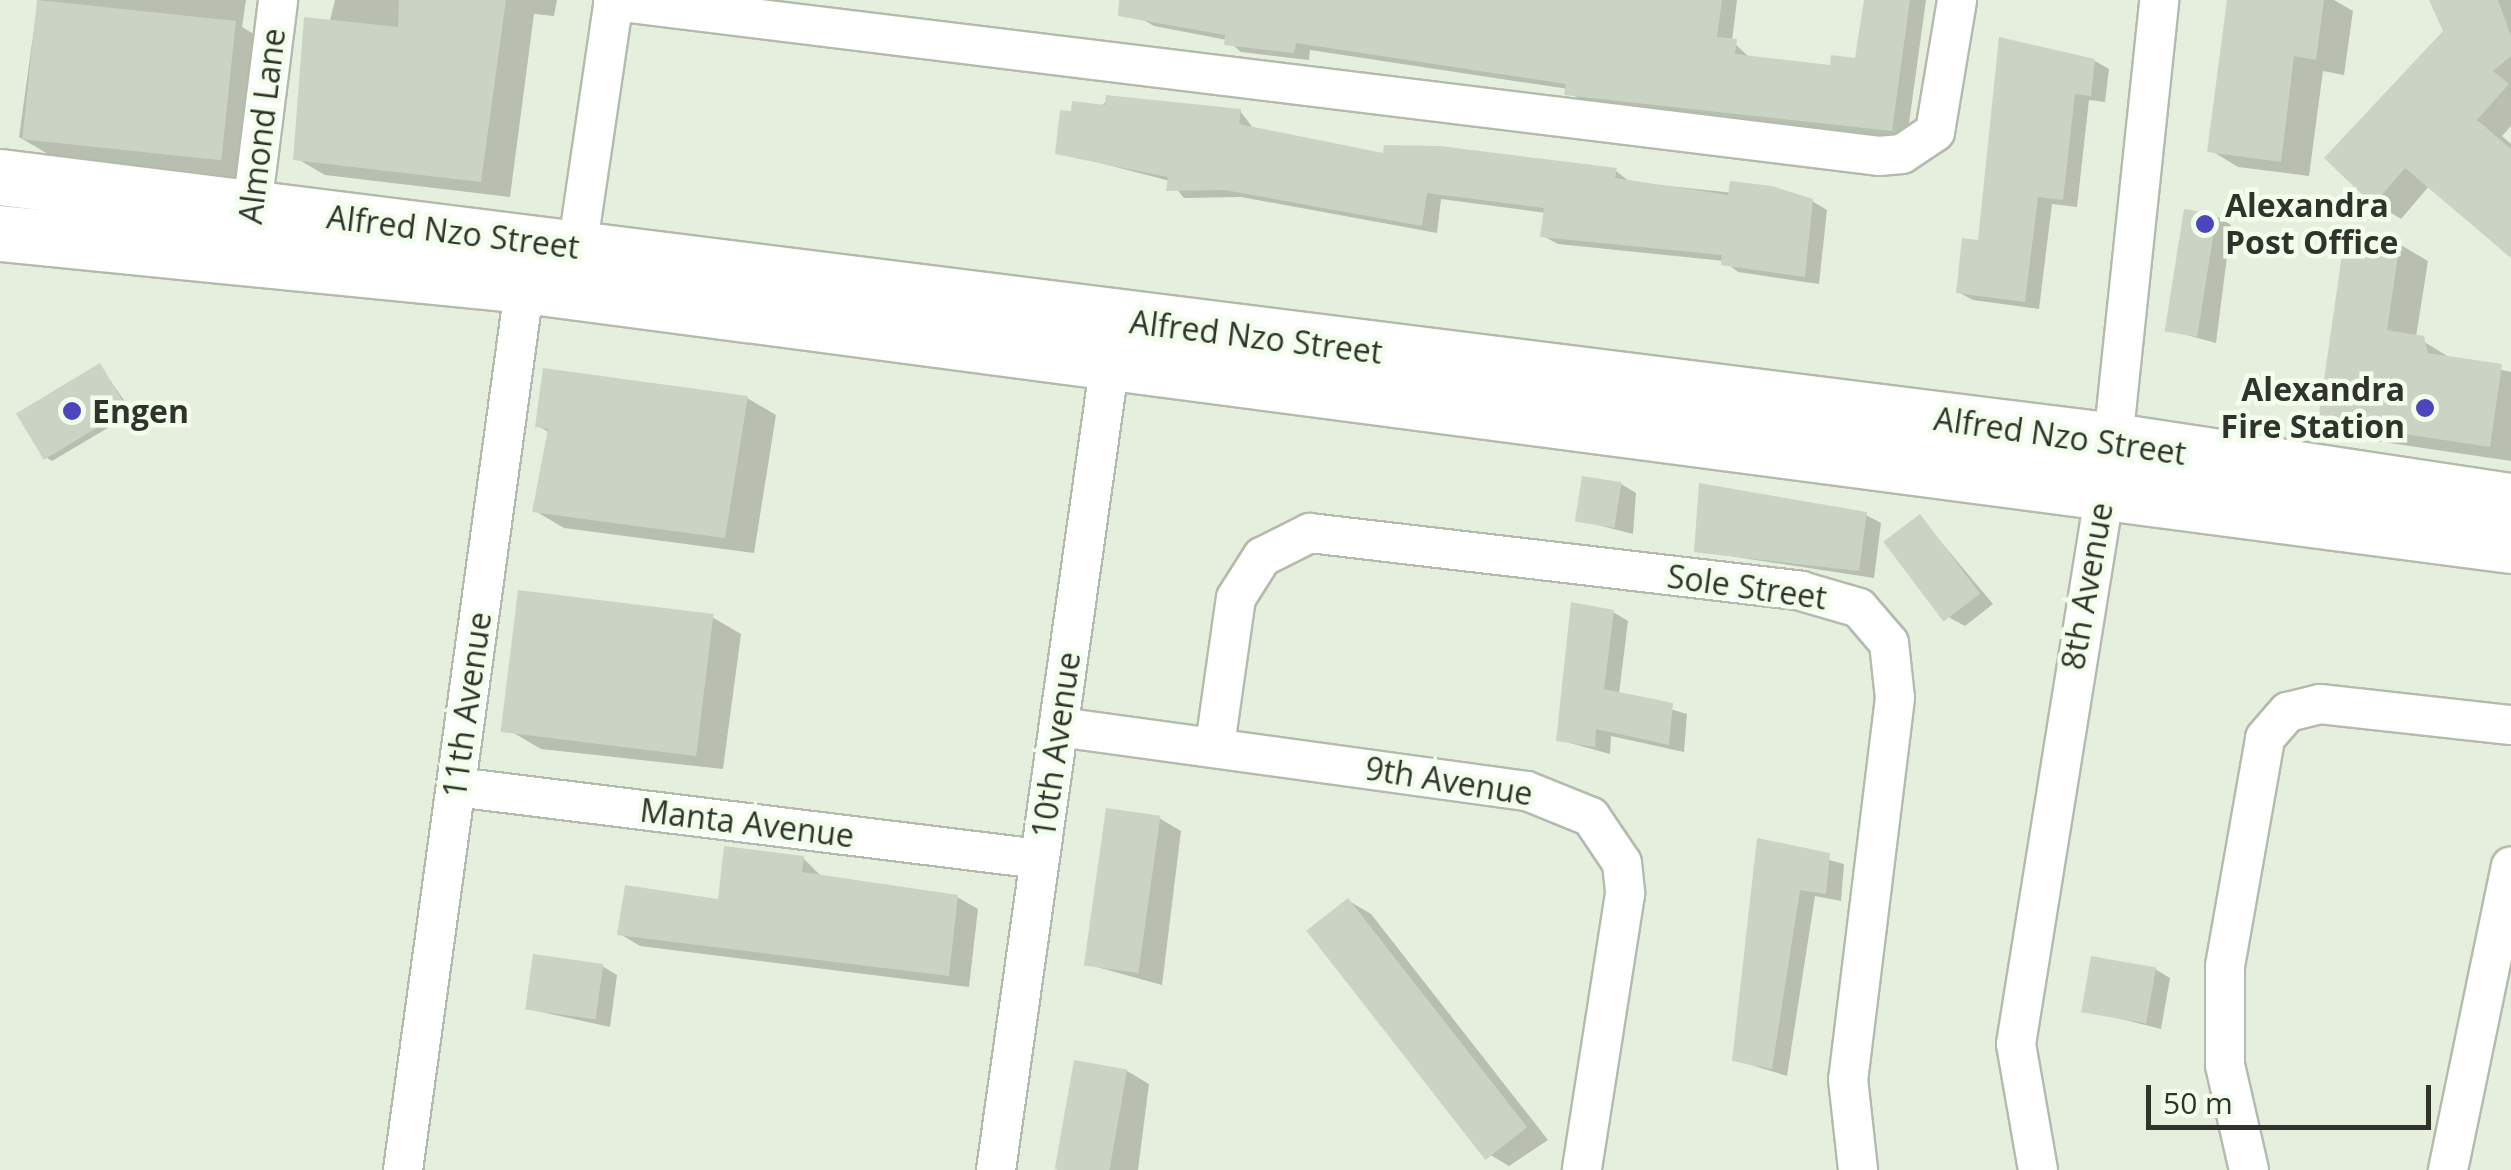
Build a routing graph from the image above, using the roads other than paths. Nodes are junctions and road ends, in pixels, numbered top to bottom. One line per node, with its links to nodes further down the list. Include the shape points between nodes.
1 (278, 0): 7 (street, Almond Lane)
2 (614, 0): 5 (street); 9 (street, 11th Avenue)
3 (1956, 0): 5 (street, via 1935,132 1902,154 1879,156)
4 (2159, 0): 11 (street, 8th Avenue)
5 (874, 16)
6 (0, 178): 7 (street, Alfred Nzo Street)
7 (250, 230): 8 (street, Alfred Nzo Street); 9 (street, Alfred Nzo Street)
8 (0, 233)
9 (551, 266): 10 (street, Alfred Nzo Street); 18 (street, 11th Avenue)
10 (1112, 341): 11 (street, Alfred Nzo Street); 16 (street, 10th Avenue)
11 (2109, 467): 13 (street, Alfred Nzo Street); 25 (street, 8th Avenue, via 2016,1044)
12 (2511, 502): 13 (street, Alfred Nzo Street)
13 (2426, 512): 14 (street, Alfred Nzo Street)
14 (2511, 545)
15 (2511, 725): 26 (street, via 2320,704 2288,712 2265,738 2225,966 2225,1064)
16 (1059, 727): 17 (street, 9th Avenue); 19 (street, 10th Avenue)
17 (1215, 745): 23 (street, 9th Avenue, via 1528,791 1591,818 1610,838 1622,862 1622,928); 24 (street, Sole Street, via 1236,598 1262,558 1310,533 1801,592 1858,608 1889,643 1896,698 1848,1080)
18 (456, 786): 19 (street, Manta Avenue); 21 (street, 11th Avenue)
19 (1039, 859): 22 (street, 10th Avenue)
20 (2511, 866): 27 (street)
21 (403, 1170)
22 (996, 1170)
23 (1582, 1170)
24 (1858, 1170)
25 (2038, 1170)
26 (2248, 1170)
27 (2448, 1170)

